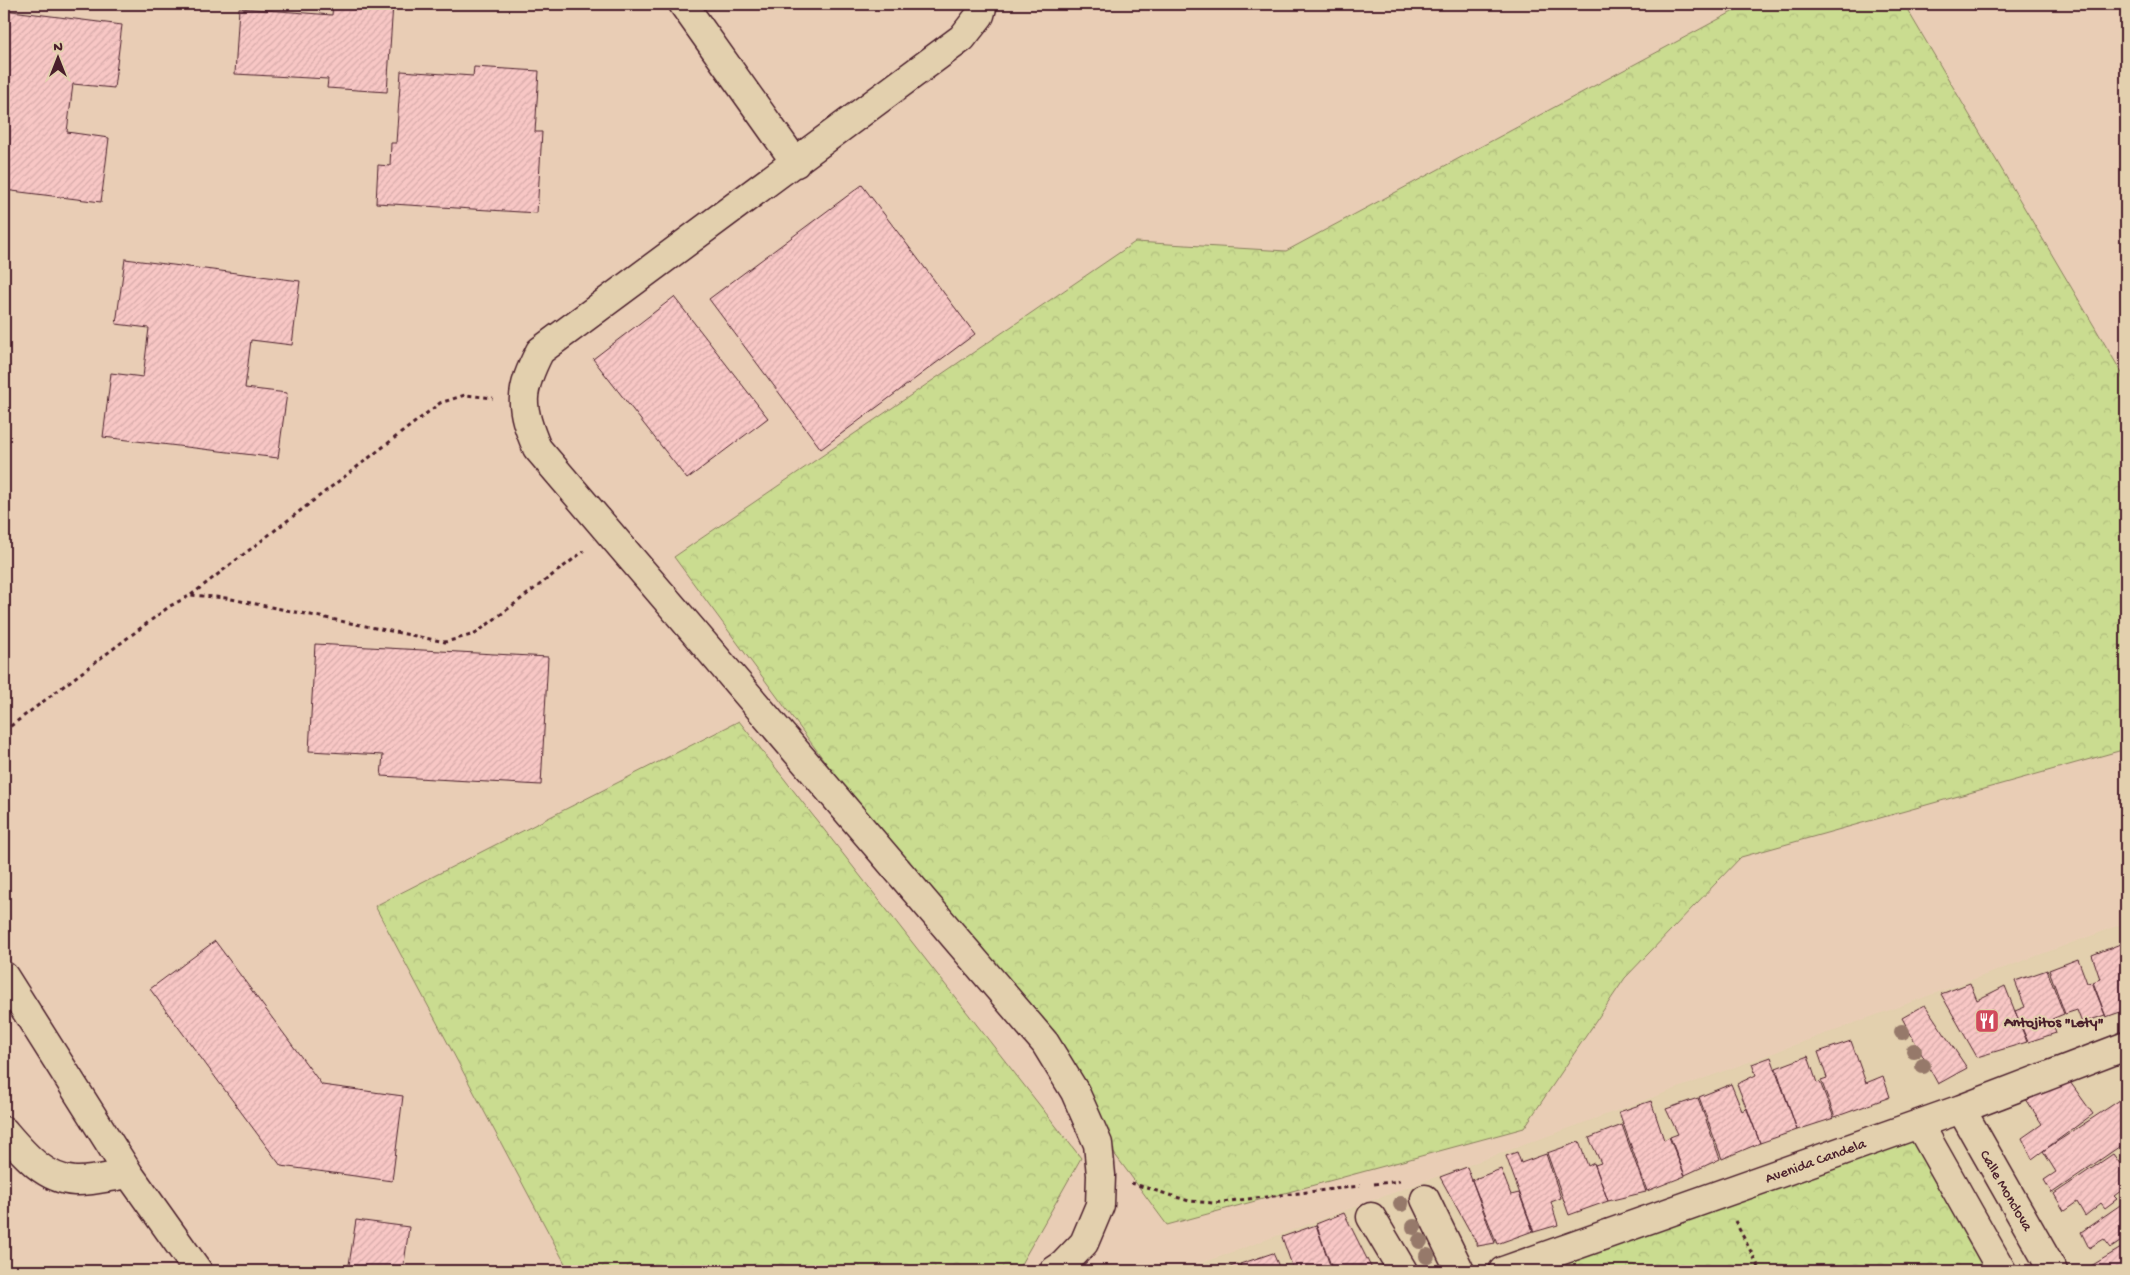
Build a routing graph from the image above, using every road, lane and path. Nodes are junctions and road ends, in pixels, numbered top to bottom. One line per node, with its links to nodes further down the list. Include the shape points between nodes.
1 (683, 4): 3 (street)
2 (983, 4): 3 (street, via 980,15 962,38)
3 (796, 163): 4 (street, via 540,351 528,374)
4 (522, 402): 5 (street, via 526,423 538,448); 6 (path, via 465,395 440,403)
5 (609, 532): 6 (path, via 475,634 445,642 226,598); 14 (street, via 1045,1043 1075,1092 1098,1144)
6 (191, 595): 7 (path, via 170,606)
7 (4, 731)
8 (4, 976): 13 (street)
9 (2126, 1046): 10 (street, Avenida Candela)
10 (1962, 1109): 11 (street, Avenida Candela); 26 (street, Calle Monclova)
11 (1919, 1124): 23 (street, Avenida Candela); 25 (street)
12 (4, 1131): 13 (street, via 24,1154 58,1178 76,1181)
13 (129, 1174): 19 (street)
14 (1101, 1175): 15 (path, via 1189,1201 1213,1203); 20 (street, via 1100,1205 1084,1243)
15 (1403, 1181)
16 (1425, 1199): 22 (street)
17 (1731, 1214): 24 (path)
18 (1371, 1217): 21 (street)
19 (198, 1271)
20 (1054, 1271)
21 (1403, 1271)
22 (1460, 1271)
23 (1503, 1271)
24 (1761, 1271)
25 (2002, 1271)
26 (2053, 1271)

